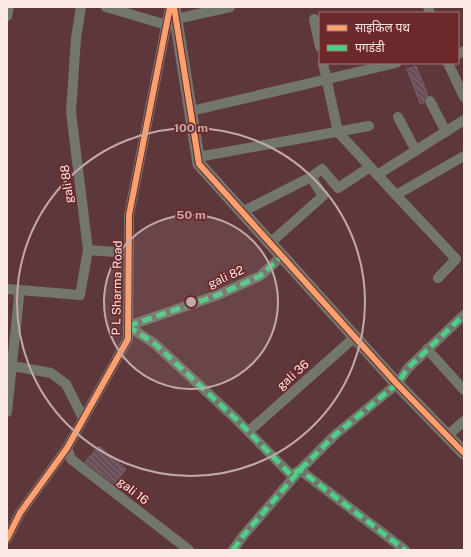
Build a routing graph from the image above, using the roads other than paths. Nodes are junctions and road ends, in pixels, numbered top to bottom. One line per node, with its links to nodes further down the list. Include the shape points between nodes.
1 (9, 7): 6 (street)
2 (81, 7): 30 (street, gali 88, via 76,38 71,112)
3 (106, 7): 5 (street)
4 (230, 7): 5 (street)
5 (172, 14): 15 (street); 31 (street, P L Sharma Road, via 129,215)
6 (7, 16)
7 (314, 19): 8 (street)
8 (319, 42)
9 (323, 64): 12 (street)
10 (392, 64): 12 (street)
11 (448, 64): 13 (street)
12 (327, 79): 15 (street); 19 (street)
13 (464, 97)
14 (430, 101): 20 (street)
15 (191, 111): 23 (street)
16 (398, 117): 21 (street)
17 (464, 120): 20 (street)
18 (369, 126): 19 (street)
19 (338, 132): 23 (street); 24 (street)
20 (446, 132): 21 (street)
21 (416, 150): 25 (street)
22 (464, 156): 27 (street)
23 (198, 157): 28 (street, via 199,164)
24 (370, 167): 25 (street); 26 (street, via 338,188 322,169)
25 (377, 175): 27 (street)
26 (312, 177): 28 (street); 29 (street, via 323,196)
27 (396, 195): 33 (street, via 456,260)
28 (242, 212): 29 (street)
29 (270, 243): 32 (street)
30 (88, 250): 31 (street); 35 (street, gali 88, via 80,295)
31 (129, 253): 37 (street, P L Sharma Road)
32 (282, 256): 37 (street, gali 82, via 260,276 218,295); 38 (street)
33 (438, 278)
34 (7, 289): 35 (street)
35 (18, 290): 40 (street)
36 (464, 315): 39 (street)
37 (128, 326): 44 (street, P L Sharma Road, via 128,339); 46 (street, via 155,344)
38 (354, 337): 41 (street); 46 (street, gali 36)
39 (427, 349): 41 (street); 42 (street)
40 (9, 365): 43 (street); 44 (street, via 51,373 66,384)
41 (396, 384): 47 (street); 50 (street, via 335,435)
42 (464, 390)
43 (7, 412)
44 (83, 418): 48 (street, P L Sharma Road)
45 (464, 421): 47 (street)
46 (249, 431): 50 (street, via 291,475)
47 (448, 436): 49 (street)
48 (66, 448): 51 (street, P L Sharma Road, via 20,513); 52 (street, gali 16, via 71,459)
49 (464, 453)
50 (300, 470): 53 (street); 54 (street)
51 (7, 539)
52 (189, 550)
53 (233, 550)
54 (405, 550)

